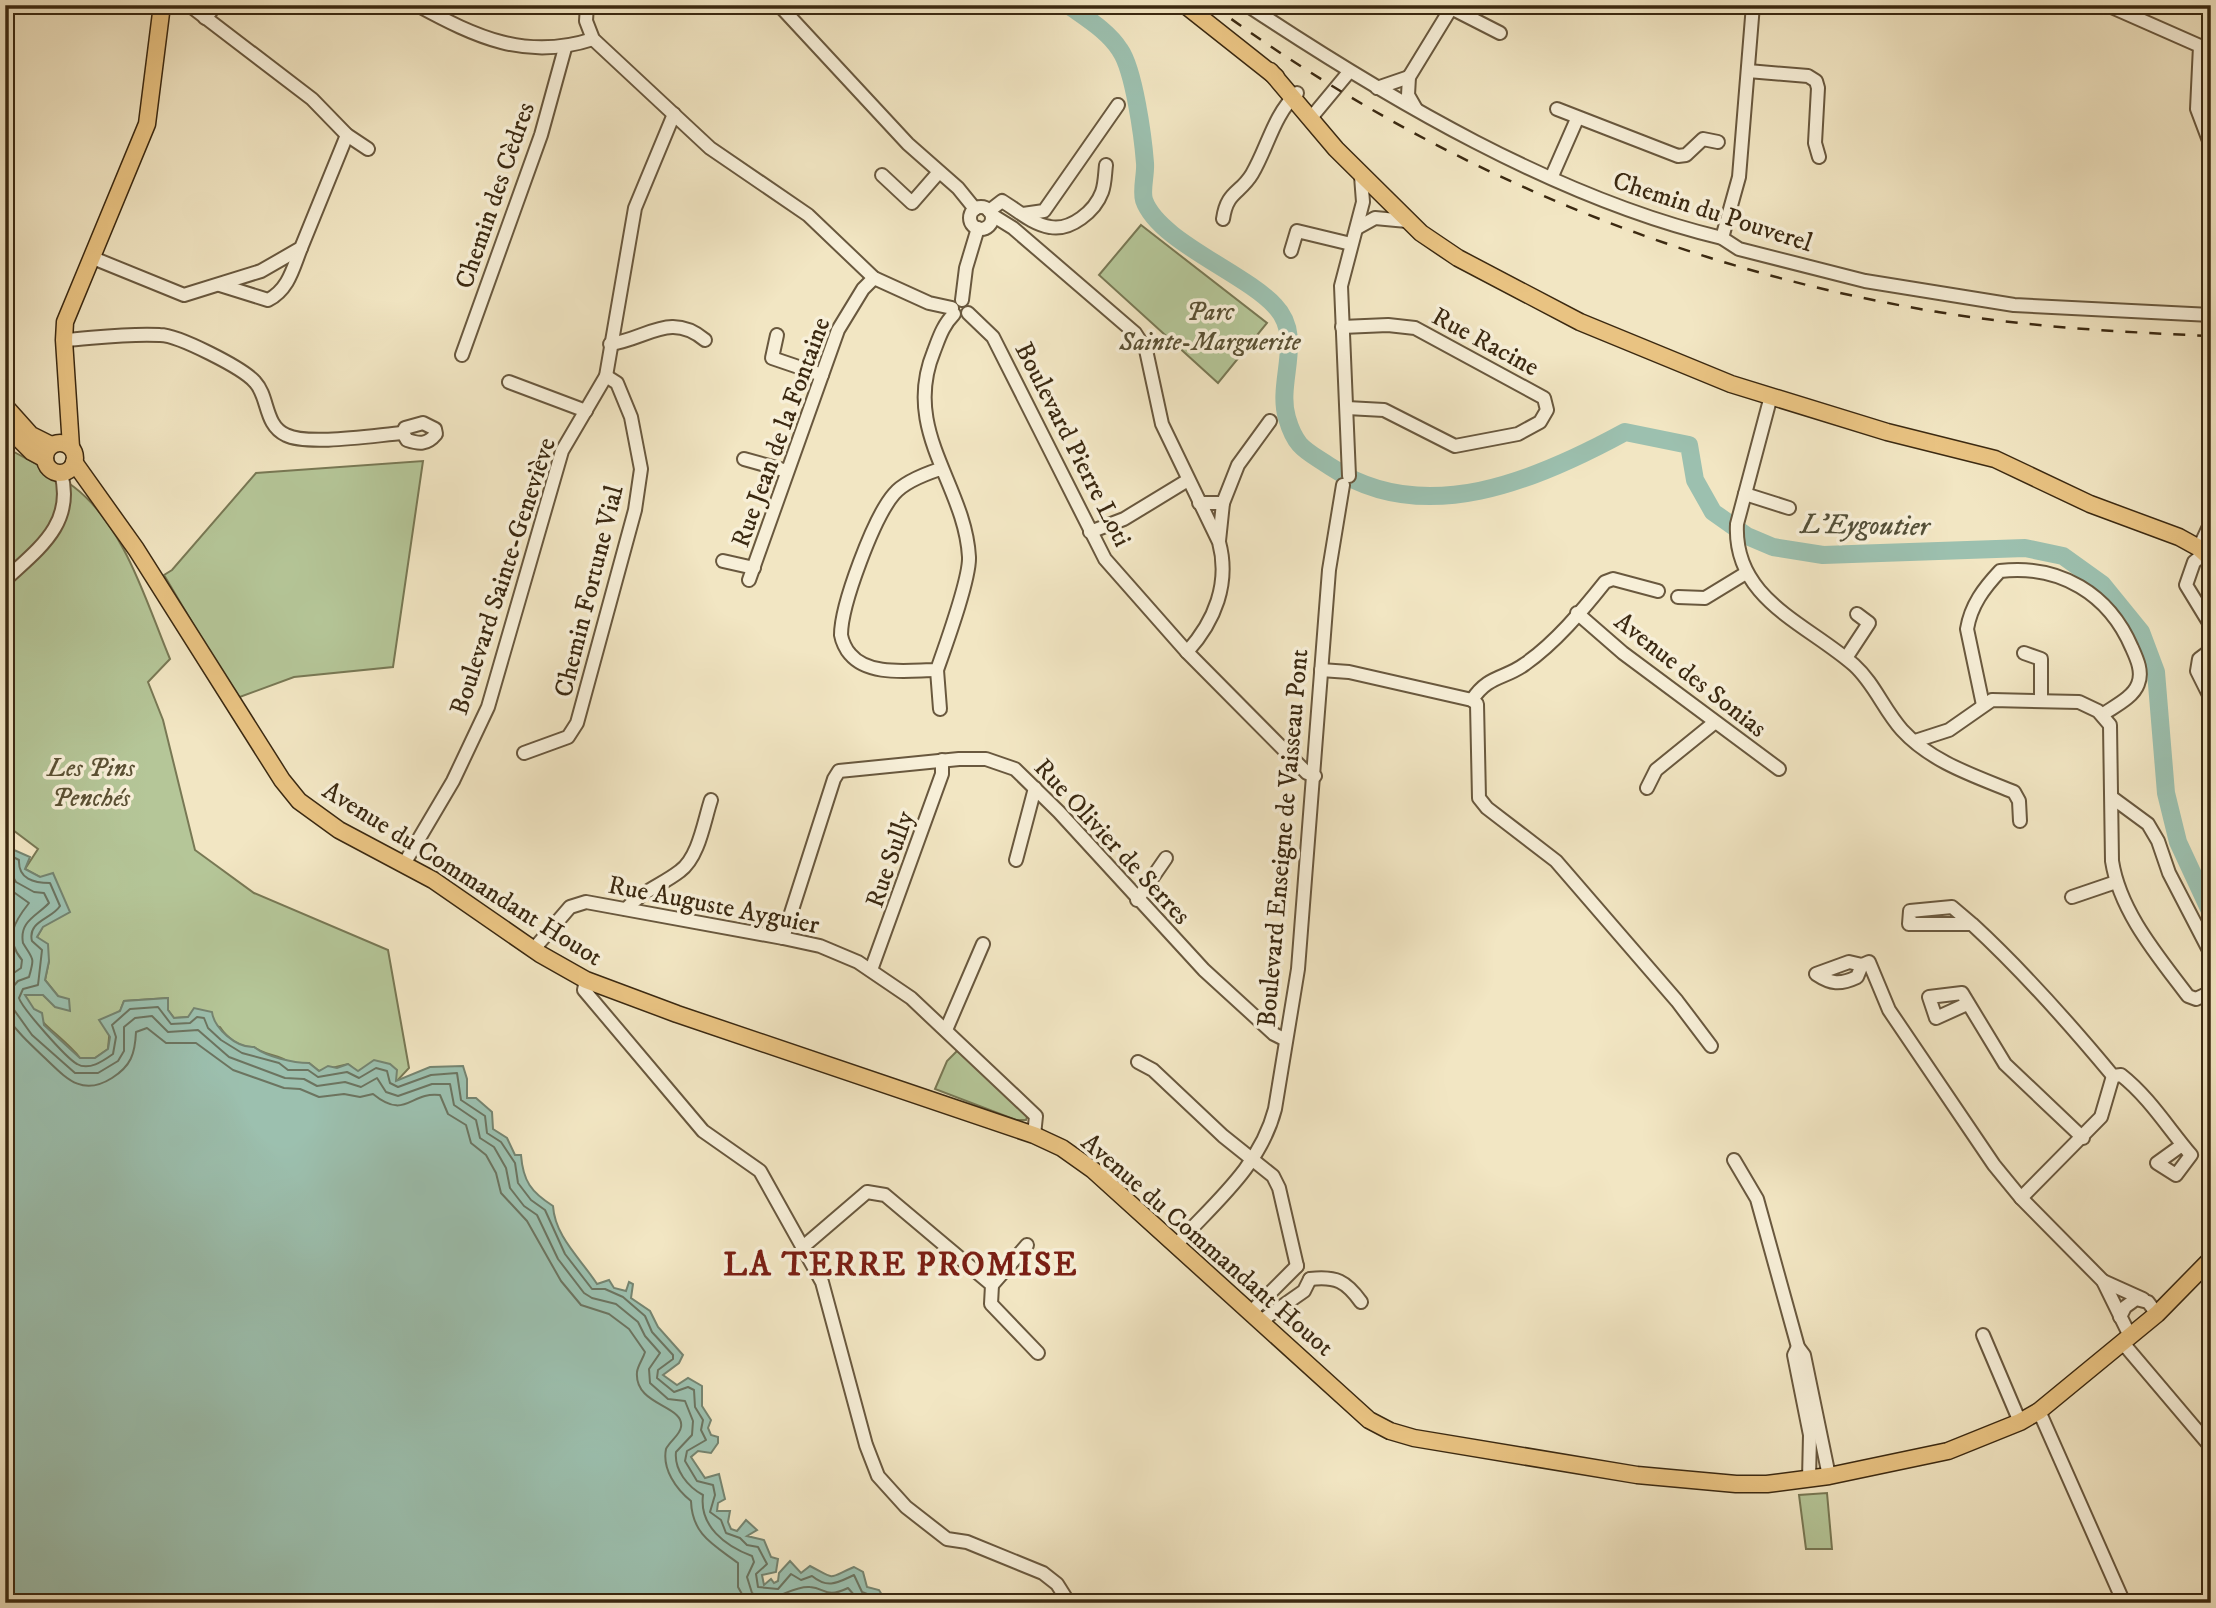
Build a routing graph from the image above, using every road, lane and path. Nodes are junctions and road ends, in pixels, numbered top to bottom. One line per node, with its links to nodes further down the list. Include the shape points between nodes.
1 (162, 5): 49 (main road, via 147,124)
2 (189, 5): 12 (street)
3 (216, 5): 12 (street)
4 (417, 5): 15 (street, via 492,42)
5 (587, 5): 14 (street, via 586,21)
6 (779, 5): 33 (street)
7 (1185, 5): 20 (main road)
8 (1247, 5): 17 (street, Chemin du Pouverel)
9 (1753, 5): 16 (street)
10 (2107, 5): 29 (street, via 2200,47 2197,109)
11 (1452, 7): 13 (street); 18 (street)
12 (205, 18): 27 (street, via 312,99)
13 (1500, 33)
14 (593, 39): 15 (street); 24 (street)
15 (565, 48): 60 (street, Chemin des Cèdres, via 541,135)
16 (1748, 71): 31 (street, via 1808,76 1816,81); 45 (street, via 1739,177)
17 (1349, 72): 19 (street, Chemin du Pouverel); 25 (street)
18 (1409, 77): 19 (street); 23 (street, via 1408,95)
19 (1377, 88): 23 (street, Chemin du Pouverel)
20 (1294, 95): 25 (main road); 42 (street, via 1279,114 1251,177 1229,196)
21 (1118, 105): 41 (street, via 1044,211)
22 (1557, 109): 26 (street)
23 (1416, 110): 36 (street, Chemin du Pouverel)
24 (674, 114): 50 (street, via 710,148 808,215); 59 (street, Boulevard Sainte-Geneviève, via 635,208)
25 (1313, 115): 35 (main road); 38 (main road)
26 (1577, 119): 28 (street, via 1678,156 1686,155 1703,139); 36 (street)
27 (347, 135): 30 (street); 47 (street)
28 (1718, 142)
29 (2211, 146)
30 (368, 149)
31 (1819, 157)
32 (1106, 164): 41 (street, via 1102,192 1077,222 1051,227)
33 (939, 172): 34 (street, via 912,203); 39 (street)
34 (881, 175)
35 (1361, 176): 37 (street, Boulevard Enseigne de Vaisseau Pont); 38 (main road)
36 (1552, 176): 45 (street, Chemin du Pouverel, via 1635,211)
37 (1363, 202): 38 (street, via 1370,196); 44 (street, Boulevard Enseigne de Vaisseau Pont)
38 (1390, 203): 44 (street); 52 (main road); 52 (main road, via 1437,246)
39 (975, 209): 40 (street, via 983,207); 43 (street, via 971,220)
40 (990, 213): 41 (street, via 1002,201); 43 (street, via 989,226); 75 (street, via 1140,340 1162,424)
41 (1019, 214)
42 (1223, 219)
43 (978, 228): 53 (street)
44 (1357, 228): 46 (street, Boulevard Enseigne de Vaisseau Pont)
45 (1722, 238): 54 (street, Chemin du Pouverel, via 1739,249 1826,272 1975,299)
46 (1350, 244): 48 (street, via 1297,231); 55 (street, Boulevard Enseigne de Vaisseau Pont, via 1341,286)
47 (300, 248): 51 (street, via 261,271); 51 (street, via 286,285 268,300)
48 (1291, 251)
49 (93, 258): 51 (street, via 184,295); 57 (main road, via 69,311)
50 (874, 278): 53 (street, via 929,303); 61 (street, Rue Jean de la Fontaine, via 838,330)
51 (220, 285)
52 (1517, 287): 64 (main road, via 1613,338)
53 (956, 307): 73 (street, via 932,357 924,398); 81 (street, Boulevard Pierre Loti, via 968,303 968,313 993,337)
54 (2211, 315)
55 (1342, 327): 66 (street, Boulevard Enseigne de Vaisseau Pont); 66 (street, Rue Racine, via 1415,328 1544,398 1547,410 1540,422 1518,434 1455,446 1384,410)
56 (777, 335): 61 (street, via 772,358)
57 (64, 340): 70 (street, via 163,335 212,355 243,370 257,384 276,429 288,436 305,440); 71 (main road, via 67,424)
58 (705, 340): 59 (street, via 696,332 674,326)
59 (610, 344): 62 (street, Boulevard Sainte-Geneviève)
60 (462, 355)
61 (822, 375): 74 (street, Rue Jean de la Fontaine)
62 (606, 376): 67 (street, Boulevard Sainte-Geneviève); 106 (street, Chemin Fortune Vial, via 617,383 631,417 642,469 635,510 577,723 568,737)
63 (509, 383): 67 (street)
64 (1772, 396): 76 (street); 83 (main road, via 1887,432 1996,459 2090,504 2173,534)
65 (5, 406): 71 (main road, via 31,435)
66 (1347, 408): 97 (street, Boulevard Enseigne de Vaisseau Pont, via 1346,481 1329,570)
67 (586, 411): 117 (street, Boulevard Sainte-Geneviève, via 558,462 488,706 453,781)
68 (1270, 421): 78 (street, via 1238,465)
69 (5, 425): 71 (main road, via 32,452)
70 (403, 433)
71 (60, 457): 86 (street, via 61,515 54,533); 117 (main road, Avenue du Commandant Houot, via 109,509 299,801 339,830)
72 (744, 459): 74 (street)
73 (940, 469): 96 (street, via 964,528 969,560); 96 (street, via 895,493 876,521 841,636 848,653 860,664 886,670)
74 (787, 471): 84 (street, Rue Jean de la Fontaine, via 752,574)
75 (1188, 480): 77 (street); 81 (street, via 1124,519)
76 (1745, 494): 79 (street); 85 (street, via 1736,544)
77 (1199, 503): 78 (street); 82 (street)
78 (1223, 503): 82 (street)
79 (1789, 508)
80 (2211, 522): 83 (street)
81 (1090, 533): 93 (street, Boulevard Pierre Loti, via 1105,559)
82 (1219, 542): 93 (street, via 1224,562 1220,596)
83 (2205, 553): 91 (street, via 2194,562 2186,585)
84 (723, 561)
85 (1746, 573): 88 (street, via 1706,598); 95 (street, via 1775,606)
86 (5, 580)
87 (1658, 591): 89 (street, via 1613,579)
88 (1678, 597)
89 (1577, 613): 99 (street, via 1522,667 1494,677); 104 (street, Avenue des Sonias)
90 (1857, 614): 95 (street, via 1869,623)
91 (2211, 626)
92 (2211, 650): 98 (street, via 2199,659 2197,671)
93 (1187, 652): 109 (street, Boulevard Pierre Loti)
94 (2024, 653): 100 (street, via 2041,659)
95 (1846, 658): 105 (street, via 1864,674)
96 (937, 670): 102 (street)
97 (1321, 670): 99 (street); 109 (street, Boulevard Enseigne de Vaisseau Pont)
98 (2208, 693)
99 (1472, 699): 134 (street, via 1477,704 1479,798 1556,862)
100 (2040, 701): 101 (street, via 1992,700); 103 (street, via 2079,702)
101 (1983, 705): 103 (street, via 1967,629 1969,617 1982,591 2000,571 2021,568 2060,577 2098,597 2121,622 2139,664 2139,682 2134,692); 105 (street, via 1949,730)
102 (940, 709)
103 (2102, 715): 112 (street, via 2110,725)
104 (1714, 723): 108 (street, Avenue des Sonias); 111 (street, via 1656,770)
105 (1915, 741): 114 (street, via 1948,764 2014,792)
106 (524, 753)
107 (942, 760): 110 (street, Rue Olivier de Serres, via 1002,762); 123 (street, Rue Olivier de Serres, via 839,771); 128 (street, Rue Sully, via 934,799)
108 (1779, 769)
109 (1315, 776): 133 (street, Boulevard Enseigne de Vaisseau Pont, via 1298,969)
110 (1035, 788): 116 (street); 120 (street, Rue Olivier de Serres)
111 (1647, 788)
112 (2113, 799): 118 (street); 126 (street, via 2148,824)
113 (710, 800): 121 (street, via 691,858 682,870 638,896)
114 (2020, 821)
115 (1166, 858): 120 (street)
116 (1016, 860)
117 (404, 864): 125 (main road, Avenue du Commandant Houot)
118 (2116, 882): 119 (street); 130 (street, via 2136,921 2188,996 2196,999)
119 (2072, 897)
120 (1137, 900): 133 (street, Rue Olivier de Serres, via 1204,970)
121 (626, 909): 123 (street, Rue Auguste Ayguier); 125 (street, Rue Auguste Ayguier, via 586,902 570,907)
122 (1972, 924): 136 (street, via 2042,993)
123 (783, 938): 128 (street, Rue Auguste Ayguier, via 835,952)
124 (983, 944): 132 (street)
125 (533, 950): 129 (main road, Avenue du Commandant Houot)
126 (2211, 954)
127 (1865, 963): 142 (street, via 1889,1010)
128 (871, 970): 132 (street, Rue Auguste Ayguier)
129 (586, 980): 137 (main road, Avenue du Commandant Houot); 145 (street, via 584,990 703,1131 761,1171)
130 (2211, 992)
131 (1968, 1004): 138 (street, via 2005,1064)
132 (947, 1030): 137 (street, Rue Auguste Ayguier, via 1036,1116)
133 (1286, 1040): 140 (street, Boulevard Enseigne de Vaisseau Pont, via 1270,1126)
134 (1711, 1046)
135 (1138, 1062): 140 (street)
136 (2113, 1076): 138 (street, via 2101,1117); 139 (street, via 2121,1075 2135,1086)
137 (1034, 1135): 144 (main road, Avenue du Commandant Houot, via 1093,1170)
138 (2084, 1138): 142 (street)
139 (2182, 1145)
140 (1254, 1159): 144 (street, Boulevard Enseigne de Vaisseau Pont); 147 (street, via 1277,1181)
141 (1734, 1160): 158 (street, via 1757,1199)
142 (2021, 1198): 149 (street)
143 (1027, 1245): 150 (street)
144 (1176, 1245): 154 (main road, Avenue du Commandant Houot)
145 (804, 1247): 150 (street, via 867,1192 885,1195); 165 (street, via 822,1282 878,1476 906,1507 947,1539 967,1542 1043,1573)
146 (2211, 1259): 153 (main road, Avenue du Commandant Houot)
147 (1297, 1266): 148 (street); 154 (street)
148 (1310, 1279): 152 (street, via 1343,1280); 154 (street, via 1304,1291)
149 (2104, 1281): 151 (street); 155 (street)
150 (992, 1285): 159 (street, via 992,1304)
151 (2143, 1299): 153 (street); 155 (street, via 2132,1300)
152 (1361, 1302)
153 (2157, 1314): 157 (main road, Avenue du Commandant Houot)
154 (1256, 1316): 164 (main road, Avenue du Commandant Houot, via 1369,1420 1399,1435 1637,1475 1736,1484)
155 (2120, 1317): 157 (street)
156 (1983, 1335): 161 (street)
157 (2126, 1339): 160 (main road, Avenue du Commandant Houot); 162 (street)
158 (1798, 1347): 163 (street, via 1804,1355); 164 (street, via 1794,1355 1812,1451)
159 (1038, 1353)
160 (2039, 1411): 161 (main road, Avenue du Commandant Houot); 166 (street)
161 (2020, 1422): 163 (main road, Avenue du Commandant Houot, via 1948,1451)
162 (2211, 1447)
163 (1829, 1476): 164 (main road, Avenue du Commandant Houot)
164 (1809, 1479)
165 (1069, 1603)
166 (2124, 1603)

